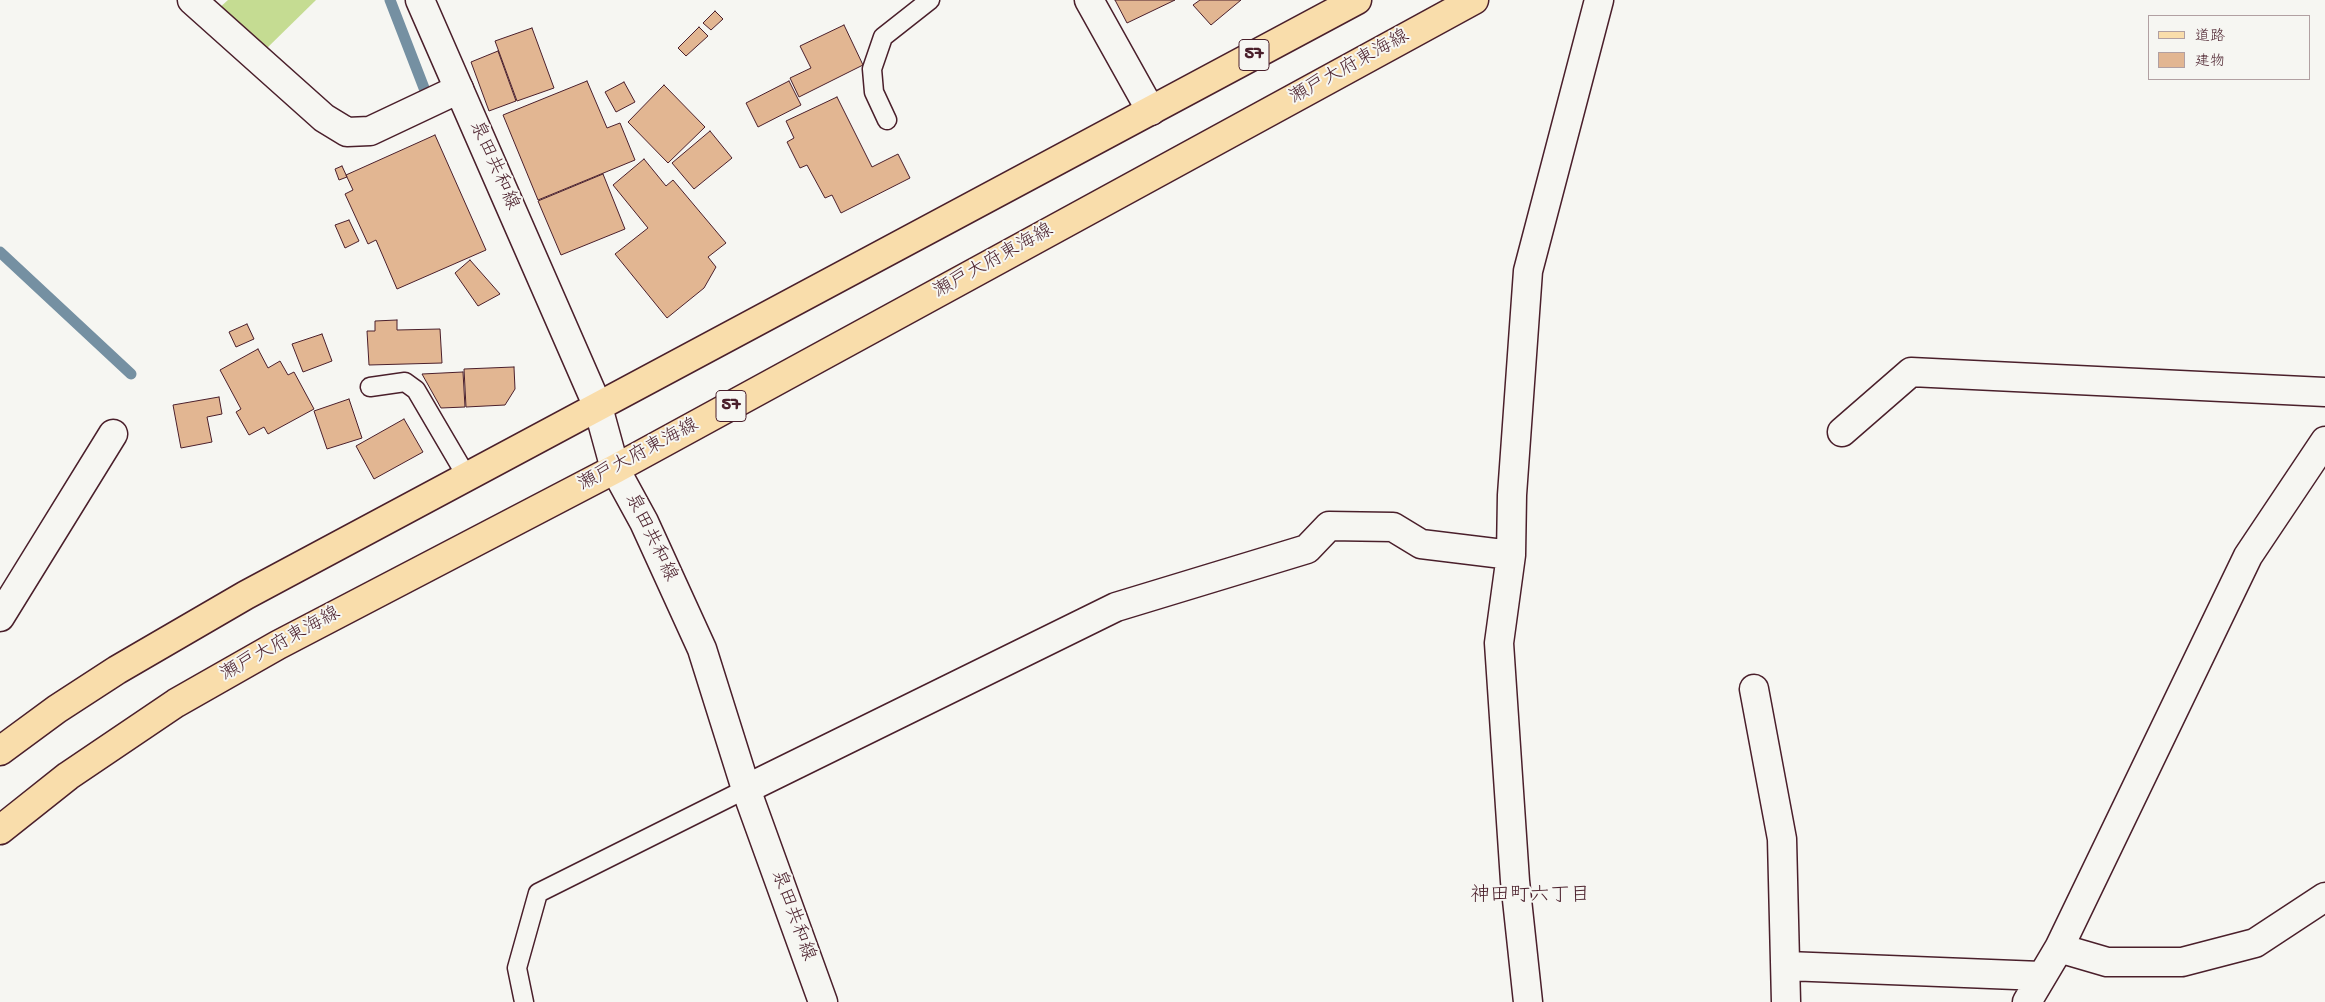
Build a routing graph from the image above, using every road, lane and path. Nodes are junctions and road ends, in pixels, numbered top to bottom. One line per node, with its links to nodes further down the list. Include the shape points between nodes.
1 (192, 0): 8 (street, via 324,118 347,132 370,131)
2 (420, 0): 8 (street, 泉田共和線)
3 (930, 0): 10 (lane, via 883,37 872,69 874,92)
4 (1089, 0): 9 (street)
5 (1357, 0): 9 (main road, 57)
6 (1474, 0): 17 (main road, 瀬戸大府東海線 / 57)
7 (1599, 0): 19 (street, via 1528,271 1512,496)
8 (459, 89): 13 (street, 泉田共和線)
9 (1151, 111): 13 (main road, 57)
10 (887, 120)
11 (370, 387): 18 (lane, via 405,382 416,390)
12 (2325, 392): 14 (street, via 1911,372)
13 (598, 407): 17 (street, 泉田共和線); 18 (main road, 57)
14 (1842, 432)
15 (113, 434): 20 (street)
16 (2325, 441): 26 (street, via 2248,556)
17 (615, 469): 23 (street, 泉田共和線, via 644,522 702,649); 24 (main road, 瀬戸大府東海線 / 57, via 278,645 176,703 68,776)
18 (467, 477): 22 (main road, 57, via 246,595 117,670)
19 (1511, 555): 23 (street, via 1421,544 1392,527 1329,526 1307,549 1116,607); 31 (street, via 1499,643 1515,881)
20 (0, 617)
21 (1754, 689): 27 (street, via 1782,839)
22 (0, 751)
23 (746, 789): 29 (lane, via 538,893 517,968); 30 (street, 泉田共和線)
24 (0, 830)
25 (2325, 896): 26 (street, via 2255,943 2182,962 2107,962)
26 (2059, 948): 28 (street)
27 (1787, 966): 28 (street); 32 (street)
28 (2041, 976): 33 (street)
29 (524, 1002)
30 (824, 1002)
31 (1528, 1002)
32 (1786, 1002)
33 (2027, 1002)

